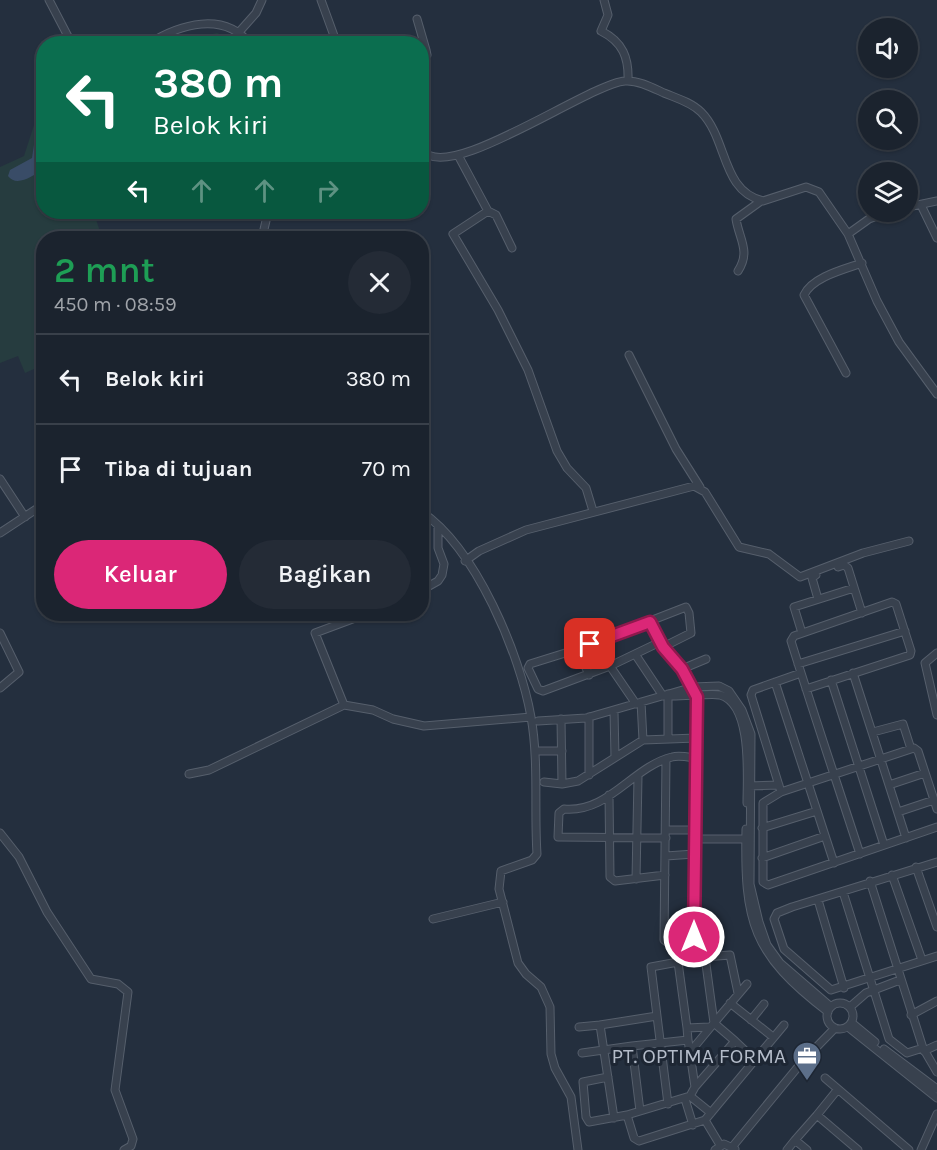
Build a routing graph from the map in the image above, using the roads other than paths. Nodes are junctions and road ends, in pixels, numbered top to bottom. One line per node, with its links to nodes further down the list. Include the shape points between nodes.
1 (49, 0): 7 (street)
2 (262, 0): 6 (street)
3 (321, 0): 10 (street)
4 (604, 0): 12 (street, via 608,15 601,30 622,46)
5 (417, 19): 11 (street)
6 (240, 31): 8 (street, via 213,23 178,29); 9 (street)
7 (68, 36)
8 (164, 36)
9 (244, 36)
10 (334, 36)
11 (422, 36)
12 (628, 81): 13 (street, via 590,93 492,144); 15 (street, via 700,110 718,137 733,181)
13 (458, 155): 14 (street); 19 (street)
14 (429, 157)
15 (761, 201): 21 (street, via 799,188 813,188); 25 (street, via 736,219 745,249)
16 (937, 201): 18 (street)
17 (918, 205): 18 (street)
18 (921, 205): 22 (street)
19 (488, 211): 23 (street, via 496,215); 32 (street, via 453,234 498,310 537,390 557,451 586,488)
20 (865, 222): 21 (street)
21 (848, 234): 24 (street)
22 (937, 238)
23 (512, 248)
24 (861, 261): 27 (street, via 825,278 804,295); 28 (street, via 899,342)
25 (738, 271)
26 (629, 355): 30 (street, via 676,449)
27 (846, 373)
28 (937, 394)
29 (0, 479): 33 (street)
30 (700, 487): 32 (street); 38 (street, via 739,547 769,554 797,574)
31 (36, 509): 33 (street)
32 (593, 511): 39 (street, via 526,530)
33 (25, 517): 37 (street)
34 (429, 518): 36 (street)
35 (0, 523): 37 (street)
36 (438, 526): 39 (street); 40 (street, via 438,548 444,564 442,575)
37 (2, 532)
38 (909, 541)
39 (465, 561): 72 (street, via 484,587 510,643)
40 (429, 587)
41 (854, 588): 42 (street); 42 (street, via 844,565 812,576); 43 (street)
42 (818, 598): 48 (street, via 794,607)
43 (862, 612): 46 (street, via 894,603); 48 (street)
44 (347, 621): 68 (street, via 315,633)
45 (650, 622): 49 (street); 49 (street, via 680,608 688,609 691,633); 50 (street)
46 (905, 630): 54 (street); 58 (street, via 910,655)
47 (0, 633): 63 (street, via 19,672)
48 (802, 633): 54 (street, via 791,641)
49 (661, 645): 52 (street); 56 (street)
50 (578, 650): 59 (street); 59 (street, via 530,664 529,672 543,691)
51 (937, 653): 70 (street, via 925,663)
52 (635, 654): 55 (street); 65 (street)
53 (706, 659): 56 (street)
54 (798, 664): 57 (street)
55 (610, 666): 59 (street); 67 (street)
56 (682, 669): 62 (street)
57 (801, 673): 61 (street); 64 (street)
58 (854, 673): 60 (street); 74 (street)
59 (589, 675)
60 (831, 680): 64 (street); 85 (street)
61 (775, 682): 92 (street); 96 (street, via 753,690 751,695)
62 (693, 687): 65 (street); 66 (street); 95 (street, via 722,687 738,704 751,734)
63 (0, 688)
64 (806, 689): 88 (street)
65 (666, 695): 66 (street); 67 (street); 76 (street)
66 (697, 697): 75 (street); 95 (street, via 719,695 736,711 746,737)
67 (638, 703): 69 (street); 77 (street)
68 (344, 705): 72 (street, via 424,726); 87 (street, via 209,770)
69 (614, 711): 71 (street); 81 (street)
70 (937, 715)
71 (589, 717): 73 (street); 89 (street)
72 (535, 719): 73 (street); 127 (street, via 537,854 532,860 501,871)
73 (561, 719): 80 (street)
74 (873, 732): 78 (street, via 903,724); 84 (street)
75 (696, 738): 76 (street); 82 (street)
76 (669, 739): 77 (street)
77 (643, 740): 81 (street)
78 (911, 749): 84 (street); 86 (street, via 918,752)
79 (539, 751): 80 (street)
80 (562, 751): 93 (street)
81 (615, 758): 89 (street)
82 (695, 758): 83 (street); 104 (street)
83 (666, 759): 90 (street); 106 (street)
84 (881, 759): 85 (street); 94 (street)
85 (859, 766): 88 (street); 113 (street)
86 (925, 773): 94 (street); 98 (street)
87 (189, 774)
88 (834, 774): 92 (street); 115 (street)
89 (590, 775): 93 (street)
90 (638, 777): 97 (street); 109 (street)
91 (544, 782): 93 (street)
92 (808, 783): 96 (street); 100 (street)
93 (562, 784)
94 (890, 785): 101 (street)
95 (749, 786): 96 (street); 110 (street); 145 (street, via 750,884 767,945 796,980)
96 (780, 789): 103 (street, via 763,802)
97 (609, 795): 108 (street); 108 (street, via 585,809 561,810 557,828 558,837)
98 (934, 800): 99 (street); 101 (street)
99 (937, 809)
100 (817, 810): 103 (street); 107 (street)
101 (898, 812): 111 (street)
102 (937, 827): 111 (street)
103 (762, 828): 117 (street)
104 (695, 830): 106 (street); 112 (street)
105 (0, 834): 187 (street, via 25,867 47,912 91,979 118,984 128,992 115,1090 133,1139)
106 (666, 834): 109 (street); 116 (street)
107 (825, 836): 117 (street); 119 (street)
108 (610, 837): 109 (street); 123 (street, via 610,877 615,881)
109 (638, 838): 123 (street)
110 (746, 838): 112 (street); 145 (street, via 747,895 763,948 781,972)
111 (906, 838): 113 (street)
112 (694, 839): 114 (street)
113 (885, 845): 115 (street)
114 (694, 854): 116 (street); 131 (street)
115 (860, 854): 119 (street)
116 (666, 856): 121 (street)
117 (762, 858): 119 (street, via 763,882 768,885)
118 (937, 862): 120 (street)
119 (834, 863)
120 (916, 867): 122 (street); 129 (street)
121 (665, 875): 123 (street); 131 (street, via 664,940)
122 (891, 875): 124 (street); 133 (street)
123 (636, 879)
124 (870, 881): 125 (street); 134 (street)
125 (843, 892): 126 (street); 135 (street)
126 (818, 900): 138 (street); 138 (street, via 775,915 780,943 826,988)
127 (502, 902): 128 (street); 188 (street, via 518,963 541,987 549,1007 551,1054 571,1097)
128 (433, 919)
129 (937, 927)
130 (720, 938): 131 (street)
131 (693, 940)
132 (937, 956): 133 (street)
133 (922, 960): 134 (street)
134 (897, 969): 135 (street); 136 (street)
135 (870, 979): 138 (street); 139 (street)
136 (900, 980): 139 (street); 146 (street)
137 (747, 984): 140 (street)
138 (844, 988)
139 (874, 989): 144 (street); 162 (street, via 889,1039 907,1053)
140 (738, 993): 142 (street); 151 (street, via 730,956 705,957)
141 (937, 1001): 146 (street)
142 (730, 1002): 148 (street); 151 (street)
143 (764, 1004): 148 (street)
144 (850, 1007): 145 (street, via 842,1003); 152 (street)
145 (829, 1010): 155 (street, via 828,1022)
146 (911, 1015): 162 (street)
147 (657, 1016): 150 (street); 154 (street, via 651,967 677,961); 159 (street)
148 (751, 1020): 156 (street)
149 (784, 1024): 156 (street)
150 (600, 1025): 153 (street); 163 (street)
151 (712, 1025): 154 (street); 158 (street); 164 (street)
152 (850, 1025): 155 (street); 172 (street); 174 (street)
153 (579, 1028)
154 (687, 1028): 157 (street)
155 (835, 1028): 186 (street, via 802,1062)
156 (772, 1037): 166 (street)
157 (688, 1040): 159 (street); 164 (street)
158 (735, 1041): 166 (street); 170 (street)
159 (660, 1043): 161 (street); 175 (street)
160 (937, 1044): 162 (street)
161 (632, 1046): 163 (street); 176 (street)
162 (923, 1049): 167 (street)
163 (603, 1051): 165 (street); 168 (street)
164 (690, 1052): 170 (street)
165 (582, 1053)
166 (754, 1059): 177 (street)
167 (937, 1072)
168 (608, 1077): 181 (street); 181 (street, via 583,1082 584,1107 589,1122)
169 (825, 1078): 171 (street)
170 (695, 1087): 173 (street)
171 (838, 1089): 180 (street); 192 (street)
172 (937, 1089)
173 (688, 1097): 175 (street); 177 (street); 183 (street)
174 (937, 1098)
175 (668, 1104): 176 (street)
176 (640, 1111): 179 (street)
177 (711, 1113): 182 (street)
178 (937, 1114): 193 (street)
179 (627, 1115): 181 (street); 183 (street, via 634,1138 639,1141)
180 (817, 1115): 184 (street); 191 (street)
181 (614, 1118)
182 (705, 1120): 183 (street); 185 (street)
183 (693, 1125)
184 (795, 1140): 189 (street); 190 (street)
185 (718, 1147): 186 (street)
186 (734, 1148)
187 (124, 1150)
188 (578, 1150)
189 (787, 1150)
190 (807, 1150)
191 (858, 1150)
192 (908, 1150)
193 (921, 1150)

